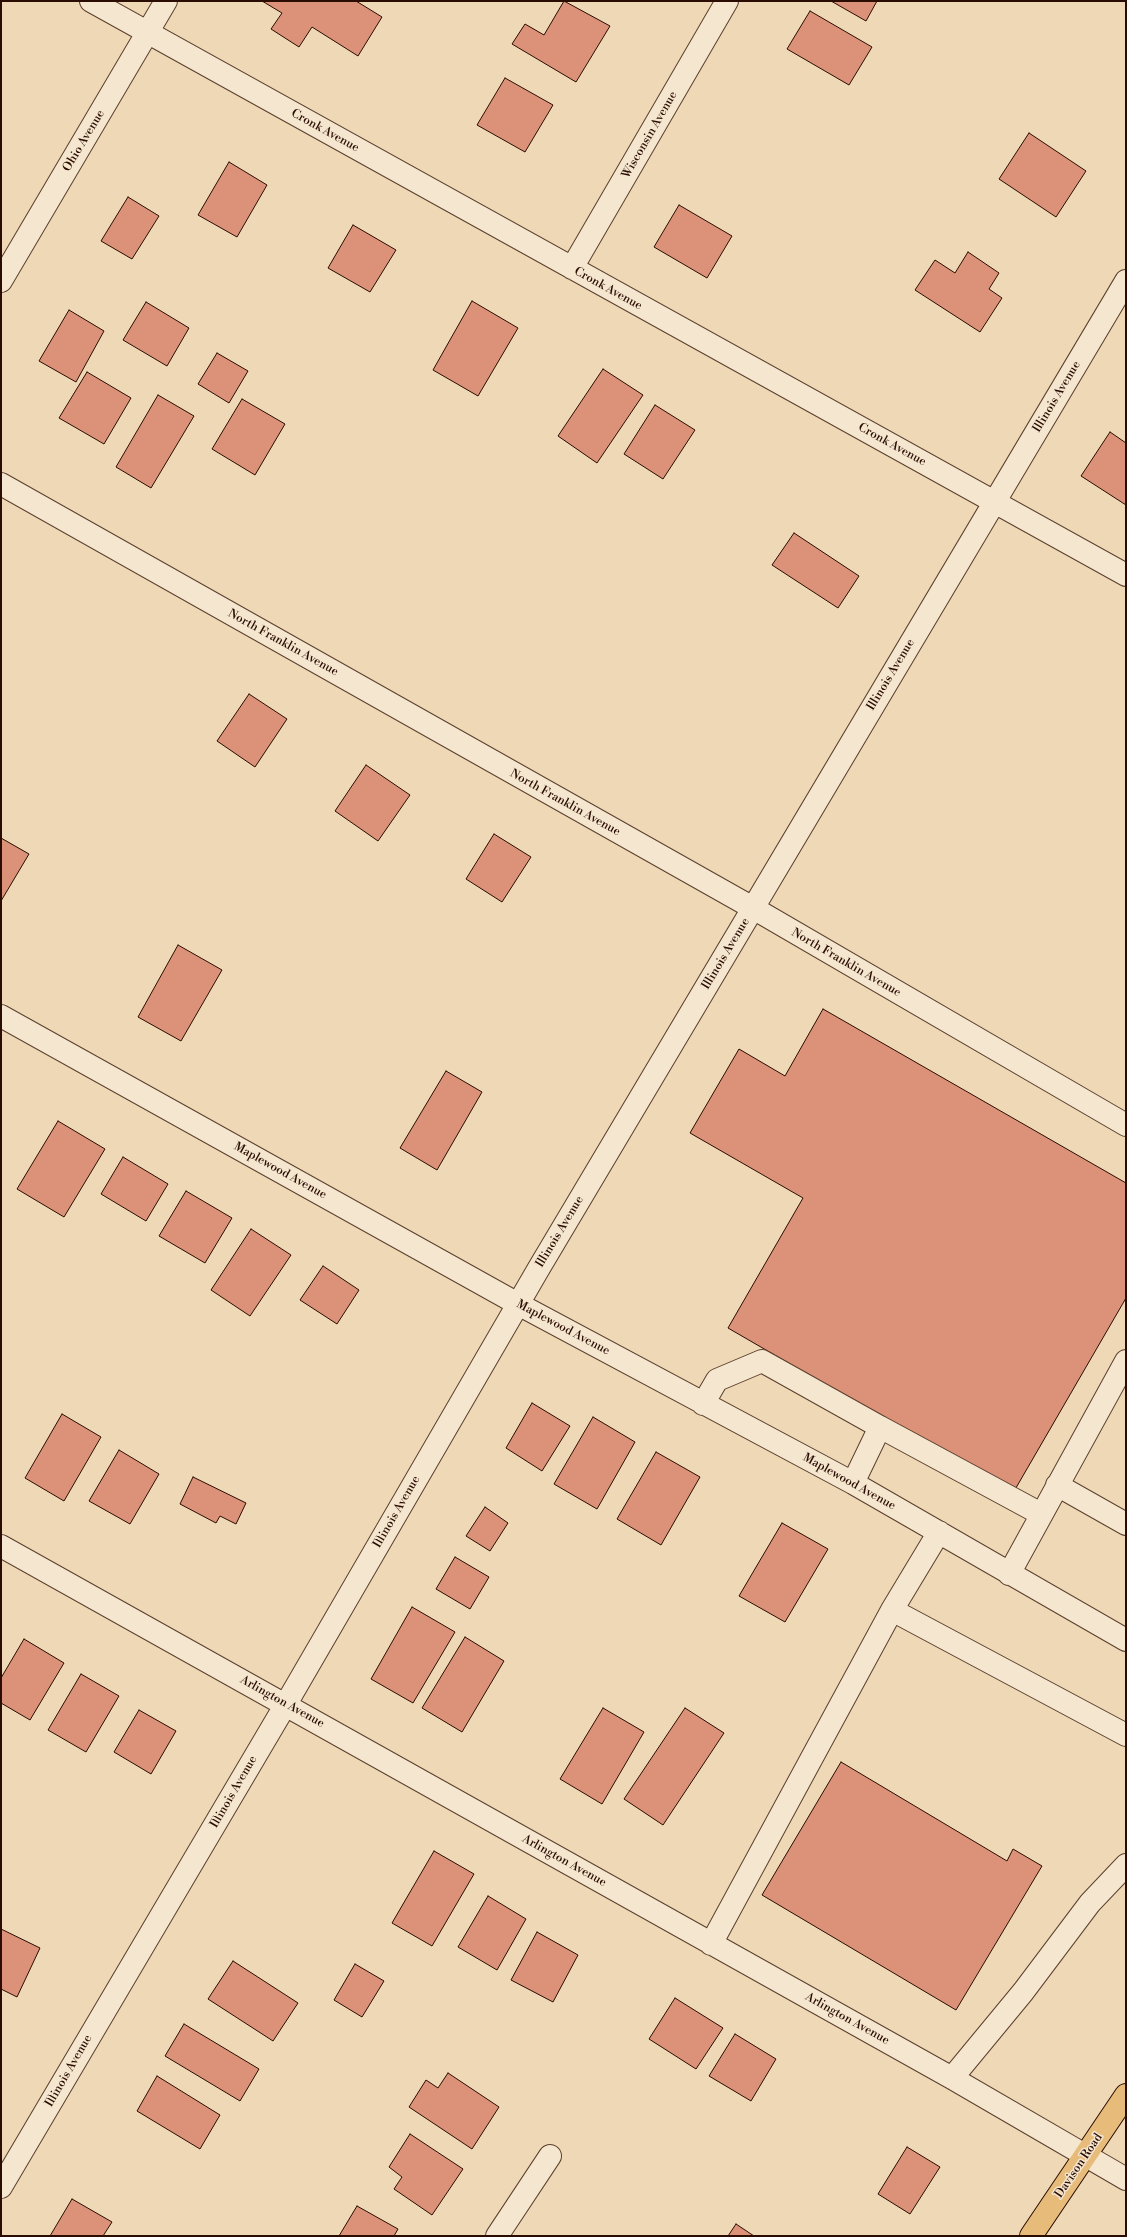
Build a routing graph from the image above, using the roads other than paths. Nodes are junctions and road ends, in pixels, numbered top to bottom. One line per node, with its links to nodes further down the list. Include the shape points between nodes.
1 (91, 1): 4 (street, Cronk Avenue)
2 (166, 1): 4 (street, Ohio Avenue)
3 (727, 1): 5 (street, Wisconsin Avenue)
4 (148, 33): 5 (street, Cronk Avenue); 6 (street, Ohio Avenue)
5 (572, 268): 9 (street, Cronk Avenue)
6 (1, 281)
7 (1126, 281): 9 (street, Illinois Avenue)
8 (1, 484): 11 (street, North Franklin Avenue)
9 (995, 502): 10 (street, Cronk Avenue); 11 (street, Illinois Avenue)
10 (1126, 575)
11 (753, 908): 13 (street, North Franklin Avenue); 14 (street, Illinois Avenue)
12 (1, 1016): 14 (street, Maplewood Avenue)
13 (1126, 1125)
14 (518, 1304): 17 (street, Maplewood Avenue); 28 (street, Illinois Avenue)
15 (1126, 1361): 16 (street)
16 (1120, 1384): 20 (street)
17 (703, 1404): 18 (street, via 717,1380 762,1361); 19 (street, Maplewood Avenue)
18 (880, 1427): 19 (street); 21 (street)
19 (852, 1483): 23 (street, Maplewood Avenue)
20 (1057, 1486): 21 (street); 22 (street)
21 (1041, 1514): 25 (street)
22 (1126, 1524)
23 (939, 1532): 25 (street, Maplewood Avenue); 26 (street)
24 (1, 1546): 28 (street, Arlington Avenue)
25 (1009, 1574): 27 (street, Maplewood Avenue)
26 (892, 1610): 29 (street); 31 (street)
27 (1126, 1640)
28 (286, 1704): 31 (street, Arlington Avenue); 37 (street, Illinois Avenue)
29 (1126, 1735)
30 (1126, 1865): 32 (street, via 1090,1903 1023,1992)
31 (711, 1944): 32 (street, Arlington Avenue)
32 (952, 2078): 35 (street, Arlington Avenue)
33 (1126, 2096): 35 (main road, Davison Road)
34 (550, 2156): 38 (street)
35 (1086, 2156): 36 (street, Arlington Avenue); 39 (main road, Davison Road)
36 (1126, 2179)
37 (1, 2187)
38 (497, 2236)
39 (1031, 2236)

